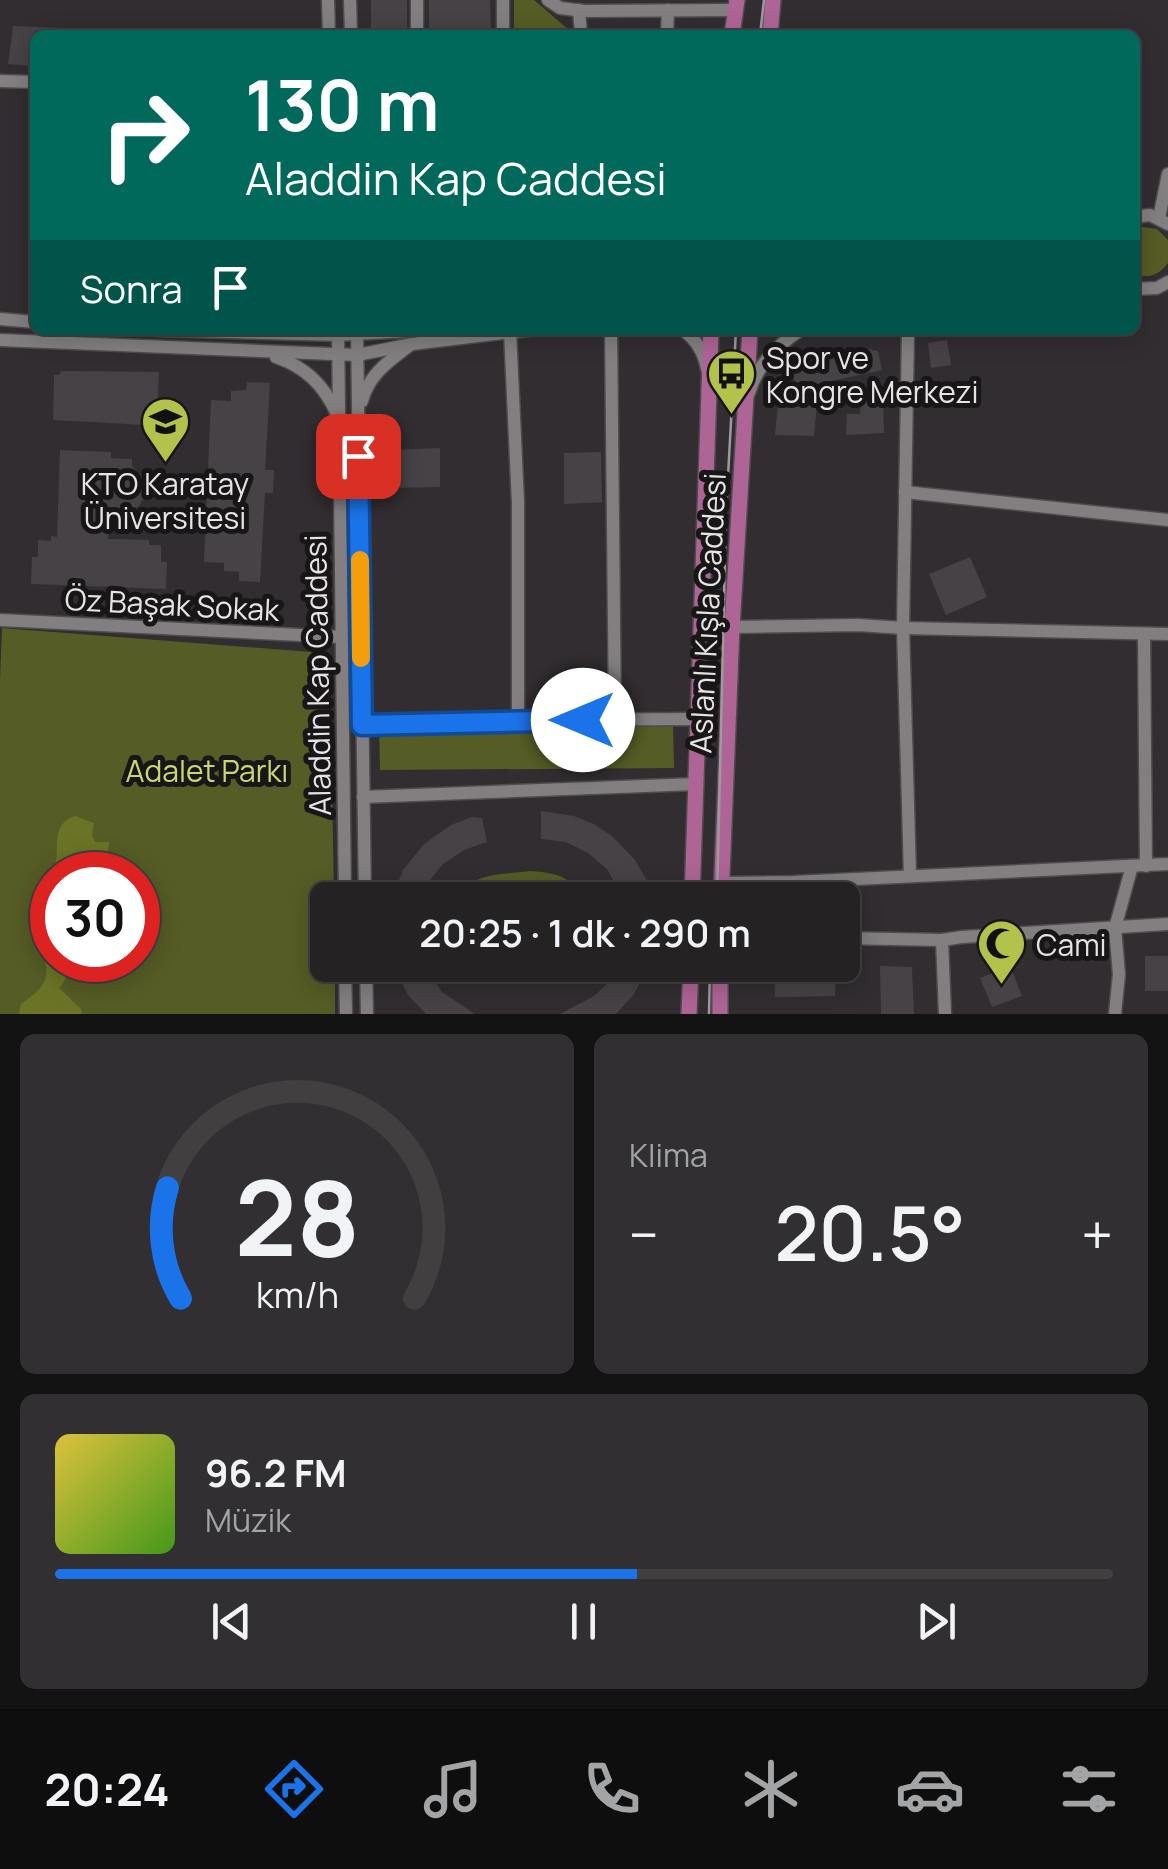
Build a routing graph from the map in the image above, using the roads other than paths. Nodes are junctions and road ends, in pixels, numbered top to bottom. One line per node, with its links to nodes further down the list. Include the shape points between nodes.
1 (328, 0): 10 (street)
2 (350, 0): 11 (street)
3 (417, 0): 12 (street)
4 (503, 0): 13 (street)
5 (548, 0): 8 (street)
6 (773, 0): 17 (main road)
7 (736, 5): 9 (street); 16 (main road)
8 (579, 10): 9 (street); 14 (street)
9 (668, 10): 15 (street)
10 (329, 30)
11 (351, 30)
12 (417, 30)
13 (503, 30)
14 (581, 30)
15 (667, 30)
16 (733, 30)
17 (770, 30)
18 (0, 81): 19 (street)
19 (30, 82)
20 (1168, 174): 21 (street)
21 (1163, 221)
22 (1168, 282): 24 (street)
23 (1140, 288): 24 (street)
24 (1151, 289): 25 (street)
25 (1168, 295)
26 (0, 320): 27 (street)
27 (30, 322)
28 (338, 335): 41 (street, Aladdin Kap Caddesi)
29 (357, 335): 42 (street, Aladdin Kap Caddesi)
30 (410, 335): 42 (street)
31 (412, 335): 46 (street, via 375,373)
32 (510, 335): 56 (street)
33 (611, 335): 57 (street)
34 (688, 335): 43 (street, via 705,357)
35 (711, 335): 43 (main road, Aslanlı Kışla Caddesi)
36 (750, 335): 44 (main road, Aslanlı Kışla Caddesi)
37 (792, 335): 44 (street, via 764,362)
38 (908, 335): 47 (street)
39 (0, 340): 40 (street)
40 (264, 352): 41 (street); 45 (street, via 312,375)
41 (338, 355): 42 (street); 45 (street, Aladdin Kap Caddesi)
42 (357, 355): 46 (street, Aladdin Kap Caddesi)
43 (709, 384): 55 (main road, Aslanlı Kışla Caddesi)
44 (746, 410): 50 (main road, Aslanlı Kışla Caddesi)
45 (338, 416): 54 (street, Aladdin Kap Caddesi)
46 (358, 417): 58 (street, Aladdin Kap Caddesi)
47 (904, 492): 48 (street); 51 (street)
48 (1168, 520)
49 (0, 620): 54 (street, Öz Başak Sokak)
50 (732, 627): 51 (street); 67 (main road, Aslanlı Kışla Caddesi)
51 (903, 628): 52 (street); 63 (street)
52 (1144, 634): 53 (street); 62 (street)
53 (1168, 634)
54 (341, 637): 64 (street, Aladdin Kap Caddesi)
55 (700, 719): 57 (street); 59 (main road, Aslanlı Kışla Caddesi)
56 (518, 720): 57 (street); 58 (street)
57 (616, 720)
58 (362, 725): 60 (street, Aladdin Kap Caddesi)
59 (696, 784): 60 (street); 66 (main road, Aslanlı Kışla Caddesi)
60 (363, 797): 65 (street, Aladdin Kap Caddesi)
61 (1168, 864): 62 (street)
62 (1139, 866): 63 (street); 70 (street)
63 (910, 876): 68 (street)
64 (345, 882)
65 (365, 882)
66 (693, 882)
67 (721, 882)
68 (748, 882)
69 (1168, 924): 70 (street)
70 (1115, 928): 72 (street); 82 (street)
71 (860, 938): 72 (street)
72 (942, 940): 81 (street)
73 (346, 982): 77 (street)
74 (366, 982): 78 (street)
75 (690, 982): 79 (main road)
76 (720, 982): 80 (main road)
77 (346, 1014)
78 (367, 1014)
79 (689, 1014)
80 (720, 1014)
81 (945, 1014)
82 (1115, 1014)

